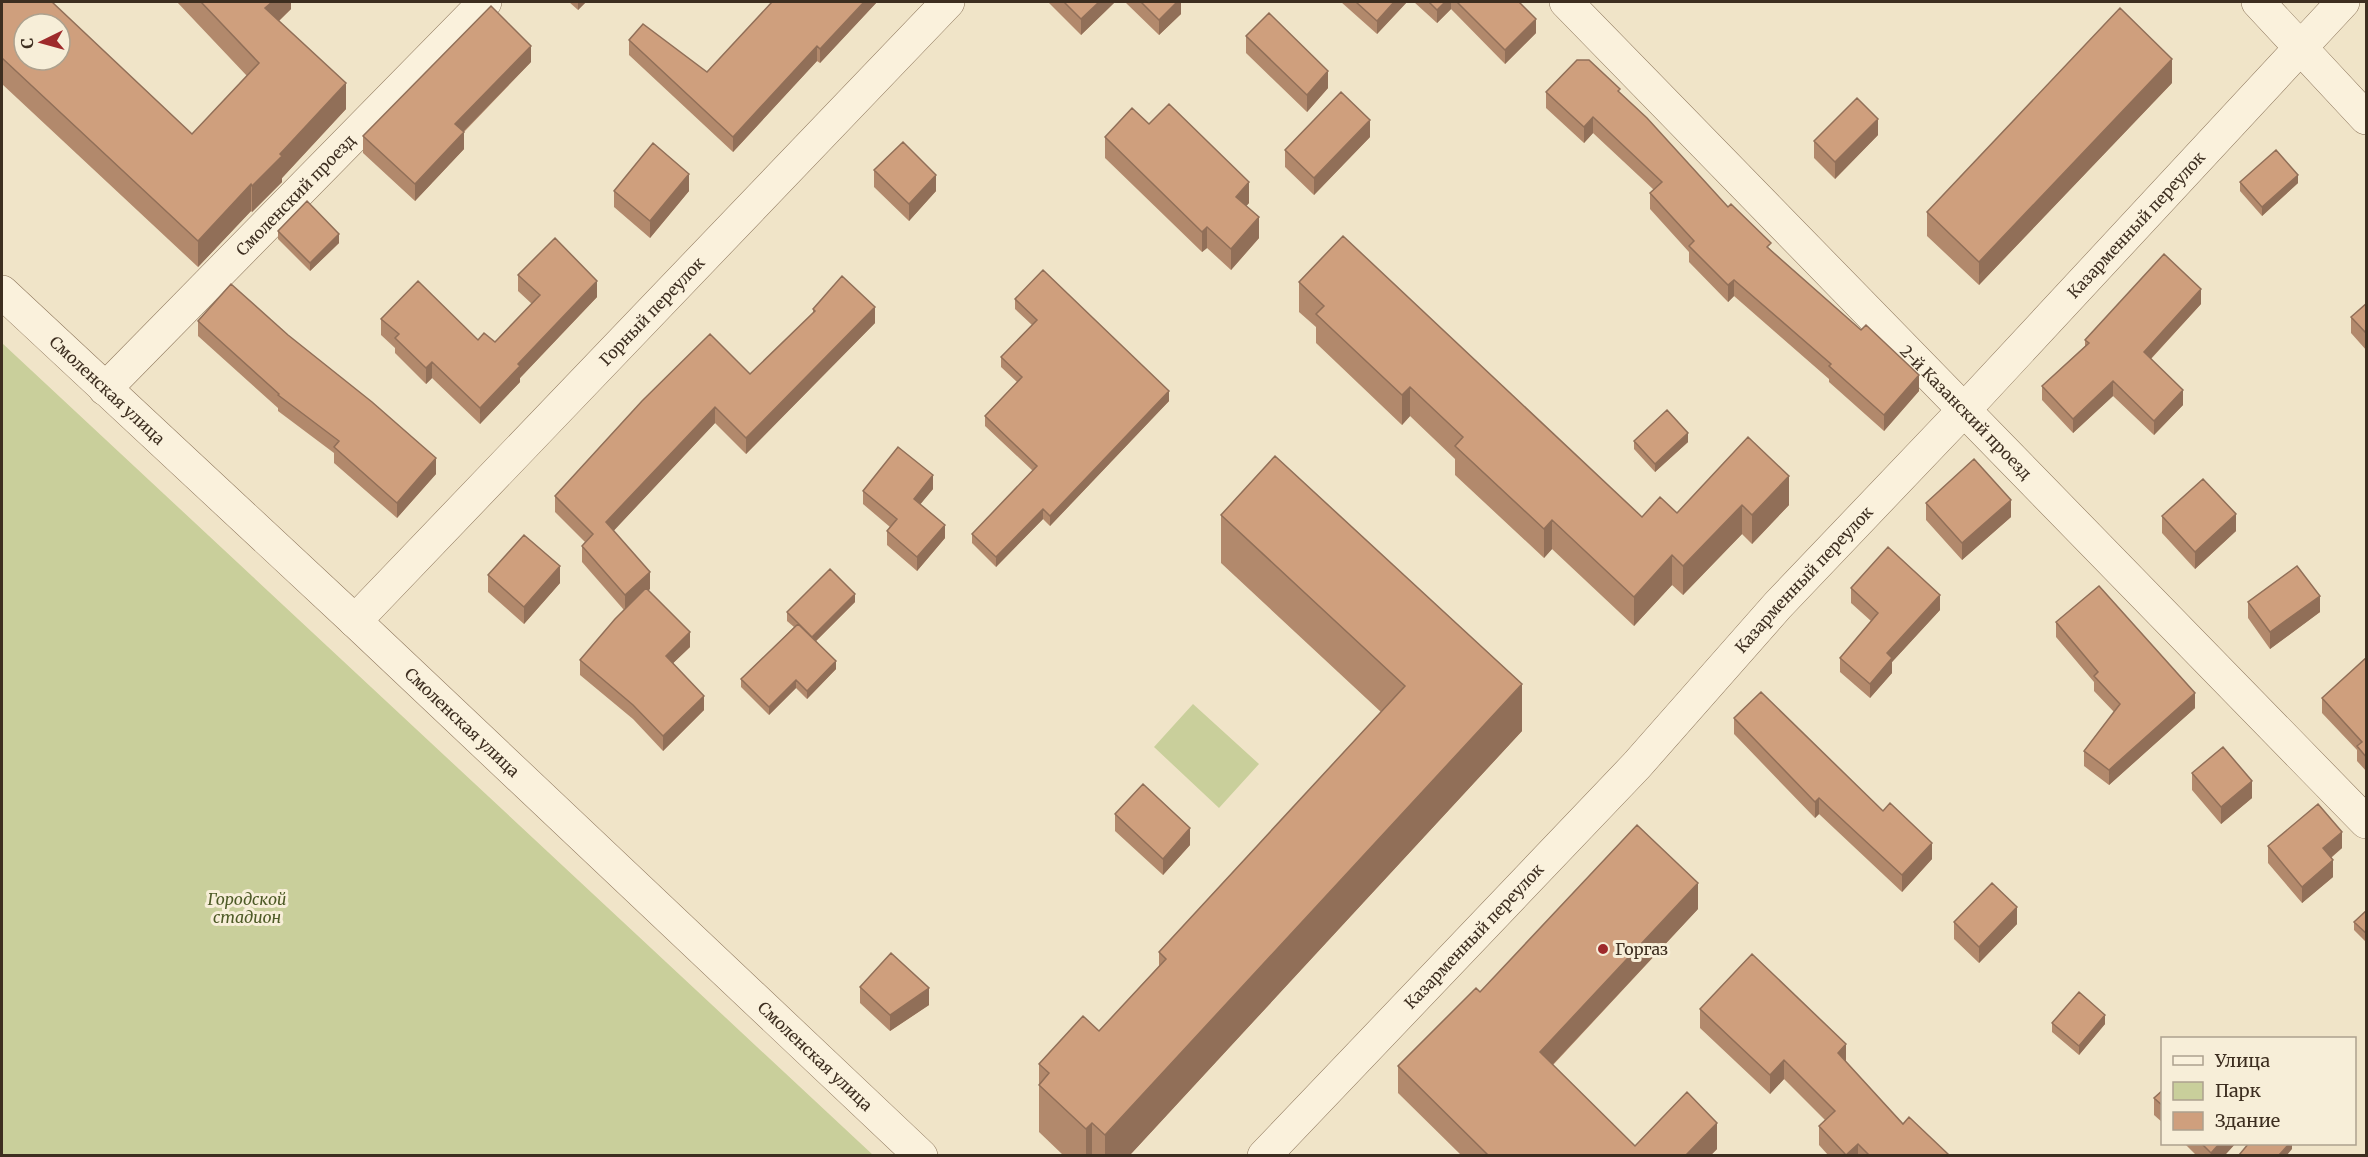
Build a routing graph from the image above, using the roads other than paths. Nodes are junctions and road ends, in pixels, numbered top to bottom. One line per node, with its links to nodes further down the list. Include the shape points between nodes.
1 (484, 2): 9 (street, Смоленский проезд)
2 (948, 2): 11 (street, Горный переулок)
3 (1566, 2): 10 (street, 2-й Казанский проезд)
4 (2258, 2): 6 (street)
5 (2343, 2): 6 (street, Казарменный переулок)
6 (2301, 48): 7 (street); 10 (street, Казарменный переулок)
7 (2367, 118)
8 (2, 292): 9 (street, Смоленская улица)
9 (105, 389): 11 (street, Смоленская улица)
10 (1964, 410): 12 (street, 2-й Казанский проезд); 14 (street, Казарменный переулок, via 1778,605 1637,765)
11 (355, 621): 13 (street, Смоленская улица)
12 (2367, 822)
13 (921, 1155)
14 (1264, 1155)

